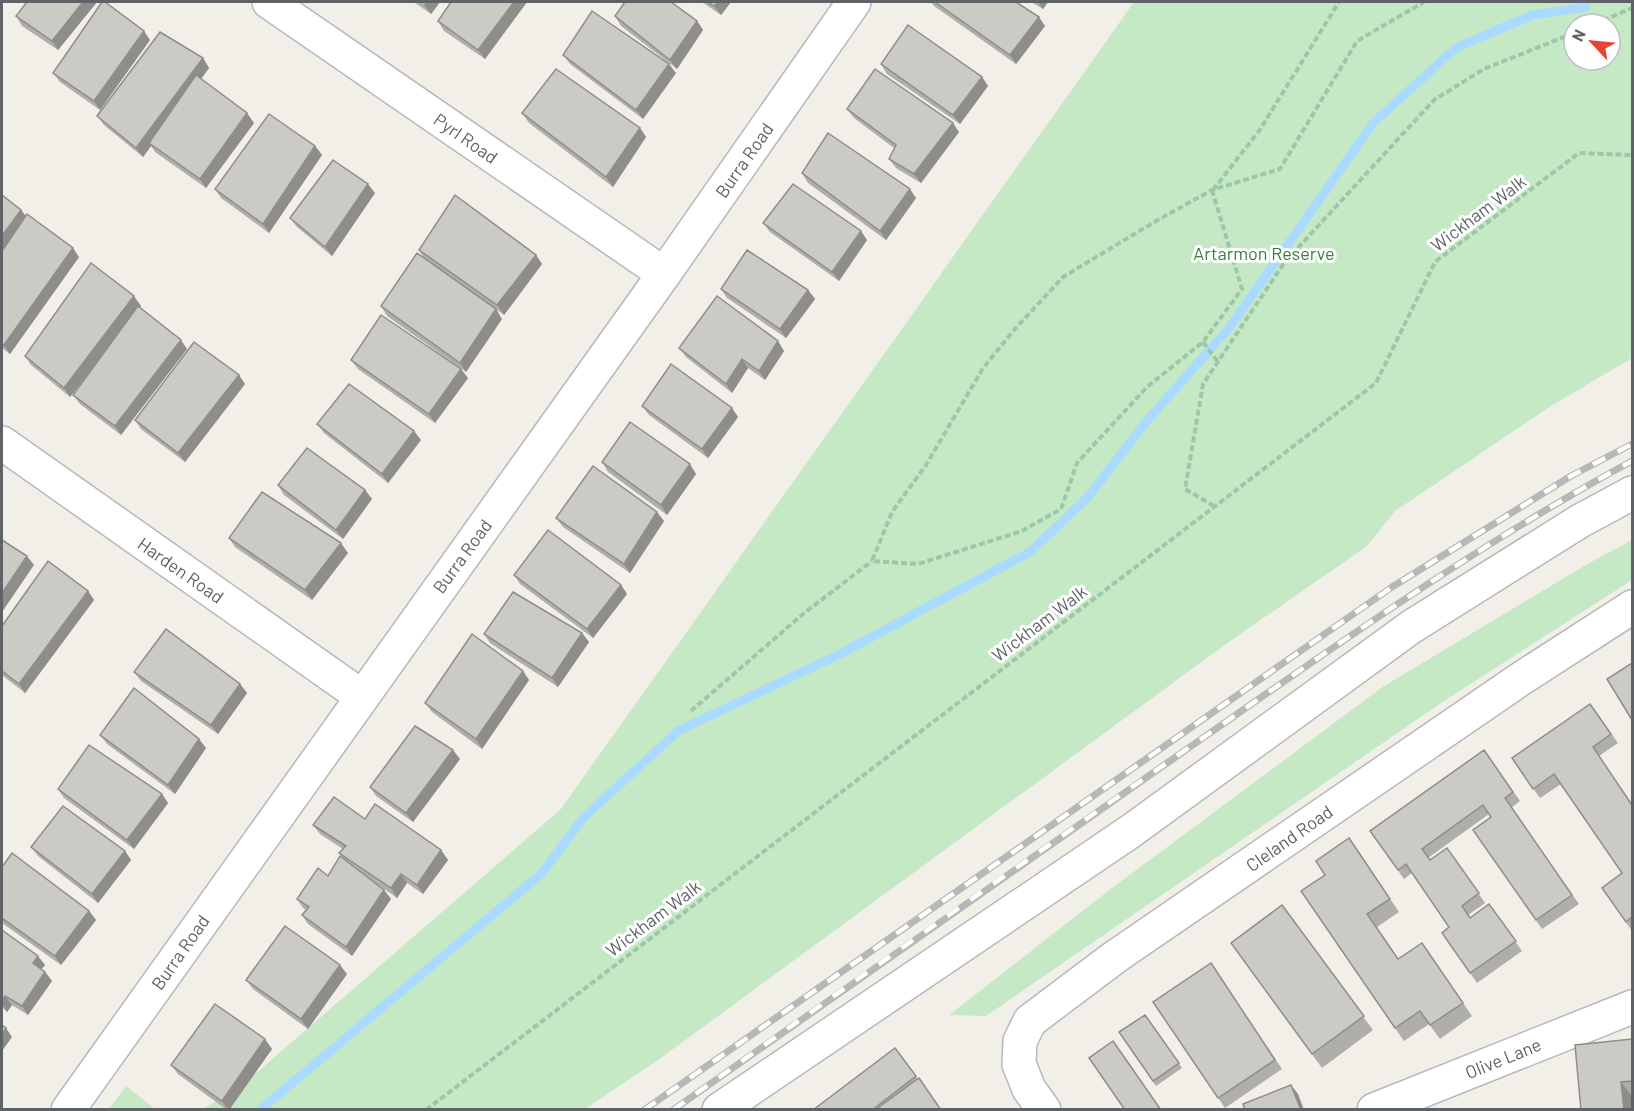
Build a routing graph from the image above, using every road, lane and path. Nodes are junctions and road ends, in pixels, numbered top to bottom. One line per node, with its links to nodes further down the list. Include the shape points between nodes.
1 (269, 2): 8 (street, Pyrl Road)
2 (854, 2): 8 (street, Burra Road)
3 (1339, 2): 7 (path, via 1259,131)
4 (1424, 2): 7 (path, via 1357,41 1280,169)
5 (1562, 38): 10 (path, via 1484,69 1434,100 1284,264)
6 (1632, 155): 13 (path, Wickham Walk, via 1579,153 1435,262 1376,382)
7 (1212, 190): 9 (path, via 1242,289); 14 (path, via 1063,277 1015,328 983,368 926,465 892,512)
8 (664, 274): 16 (street, Burra Road)
9 (1203, 342): 10 (path); 14 (path, via 1148,387 1077,463 1061,509 1022,531 918,564)
10 (1218, 362): 13 (path, via 1203,384 1185,489)
11 (2, 443): 16 (street, Harden Road)
12 (1632, 493): 21 (street, via 1410,627 1131,831)
13 (1214, 506): 20 (path, Wickham Walk)
14 (872, 561): 17 (path, via 803,614)
15 (1632, 607): 22 (street, Cleland Road, via 1519,680 1125,951 1030,1022 1020,1041 1019,1064 1029,1089)
16 (361, 696): 19 (street, Burra Road)
17 (691, 711)
18 (1632, 1007): 23 (street, Olive Lane)
19 (68, 1110)
20 (426, 1110)
21 (719, 1110)
22 (1044, 1110)
23 (1374, 1110)

